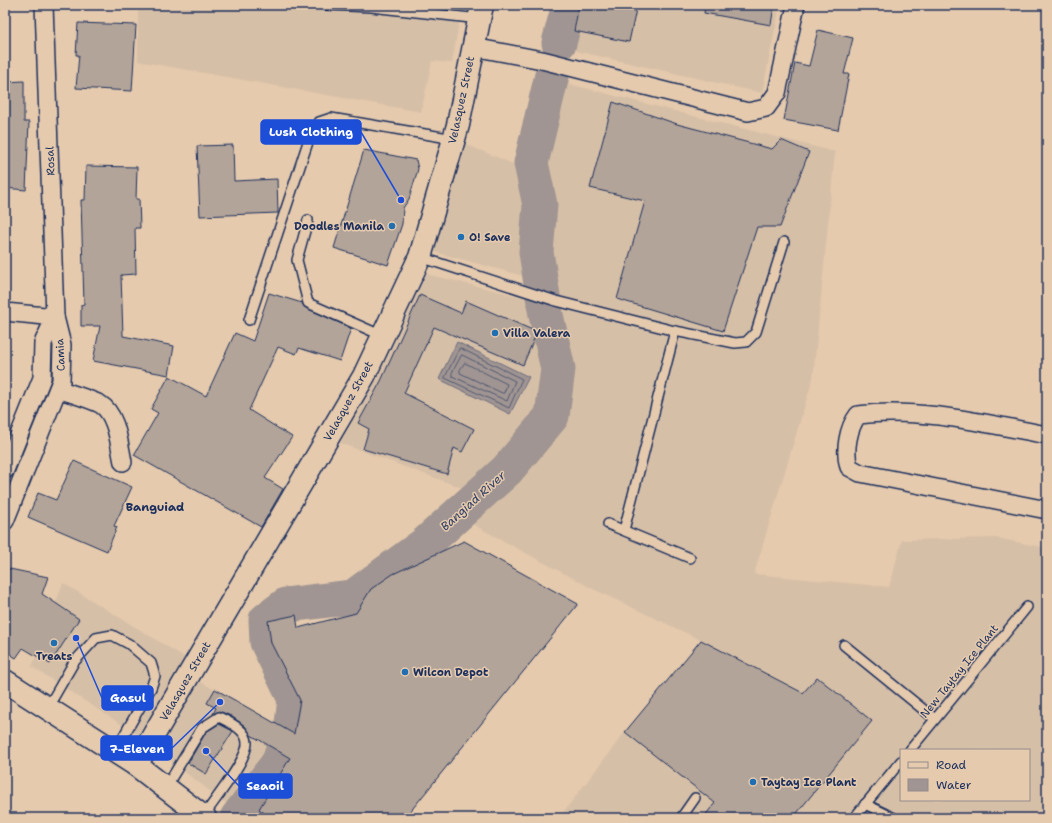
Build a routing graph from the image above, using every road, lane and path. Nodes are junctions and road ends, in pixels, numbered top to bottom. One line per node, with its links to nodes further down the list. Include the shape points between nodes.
1 (44, 5): 11 (street, Rosal)
2 (326, 5): 4 (lane)
3 (796, 5): 5 (street, via 777,93 766,108 748,112 542,60)
4 (481, 12): 5 (main road, Velasquez Street)
5 (473, 47): 6 (main road, Velasquez Street)
6 (454, 139): 9 (main road, Velasquez Street); 12 (lane, via 331,118 319,122 311,133)
7 (308, 220): 14 (lane, via 297,260 308,303)
8 (784, 242): 13 (lane, via 756,332 746,342 735,343)
9 (420, 257): 13 (lane, via 556,301); 14 (main road, Velasquez Street)
10 (5, 312): 11 (street)
11 (55, 317): 15 (street, Camia, via 62,345 61,381); 18 (street, Camia, via 43,343 42,378)
12 (249, 320)
13 (675, 331): 22 (lane)
14 (383, 336): 32 (main road, Velasquez Street, via 364,376)
15 (58, 389): 17 (street, via 101,405 110,413); 20 (street, Camia)
16 (1047, 435): 19 (street, via 931,415 858,415 851,424 847,458 849,467 860,473)
17 (123, 462)
18 (5, 470)
19 (1047, 510)
20 (5, 521)
21 (608, 524): 22 (lane)
22 (624, 530): 23 (lane)
23 (690, 558)
24 (1027, 608): 28 (lane, New Taytay Ice Plant)
25 (844, 645): 28 (lane)
26 (5, 681): 27 (main road)
27 (47, 708): 30 (main road); 30 (lane, via 74,662 96,638 112,635 129,644 152,663 155,676)
28 (935, 719): 29 (lane, New Taytay Ice Plant)
29 (911, 749)
30 (115, 751): 32 (main road)
31 (900, 761): 35 (lane)
32 (136, 765): 33 (main road)
33 (166, 788): 36 (main road); 36 (lane, via 202,728 219,717 232,723 244,734 248,743 241,762)
34 (695, 798): 37 (lane)
35 (865, 804): 38 (lane); 39 (lane)
36 (204, 817)
37 (681, 818)
38 (854, 818)
39 (894, 818)

